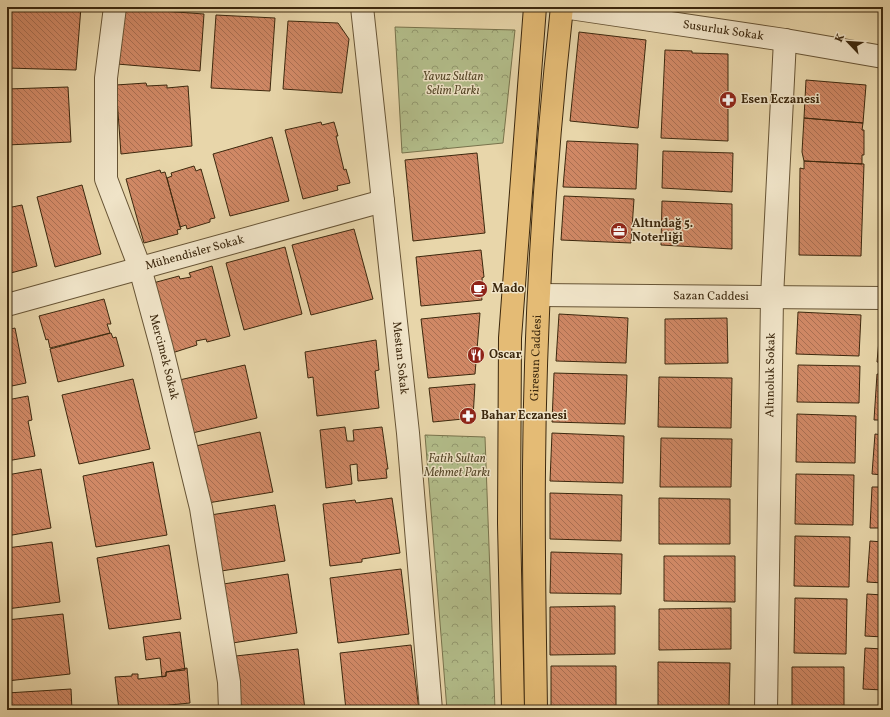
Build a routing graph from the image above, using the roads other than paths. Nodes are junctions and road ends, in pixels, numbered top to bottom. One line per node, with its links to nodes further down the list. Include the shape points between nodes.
1 (116, 7): 8 (street, Mercimek Sokak, via 106,78 106,178)
2 (362, 7): 7 (street, Mestan Sokak)
3 (535, 7): 15 (main road, via 510,338 509,523)
4 (563, 7): 5 (street, Susurluk Sokak); 9 (main road, Giresun Caddesi, via 550,113)
5 (785, 40): 6 (street, Susurluk Sokak); 10 (street, Altınoluk Sokak)
6 (883, 57)
7 (383, 201): 8 (street, Mühendisler Sokak); 14 (street, Mestan Sokak, via 408,433)
8 (140, 268): 12 (street, Mühendisler Sokak); 13 (street, Mercimek Sokak, via 200,508 228,682)
9 (539, 295): 10 (street, Sazan Caddesi); 16 (main road, Giresun Caddesi, via 534,469)
10 (772, 296): 11 (street, Sazan Caddesi); 17 (street, Altınoluk Sokak)
11 (883, 298)
12 (7, 305)
13 (230, 710)
14 (431, 710)
15 (513, 710)
16 (536, 710)
17 (766, 710)

